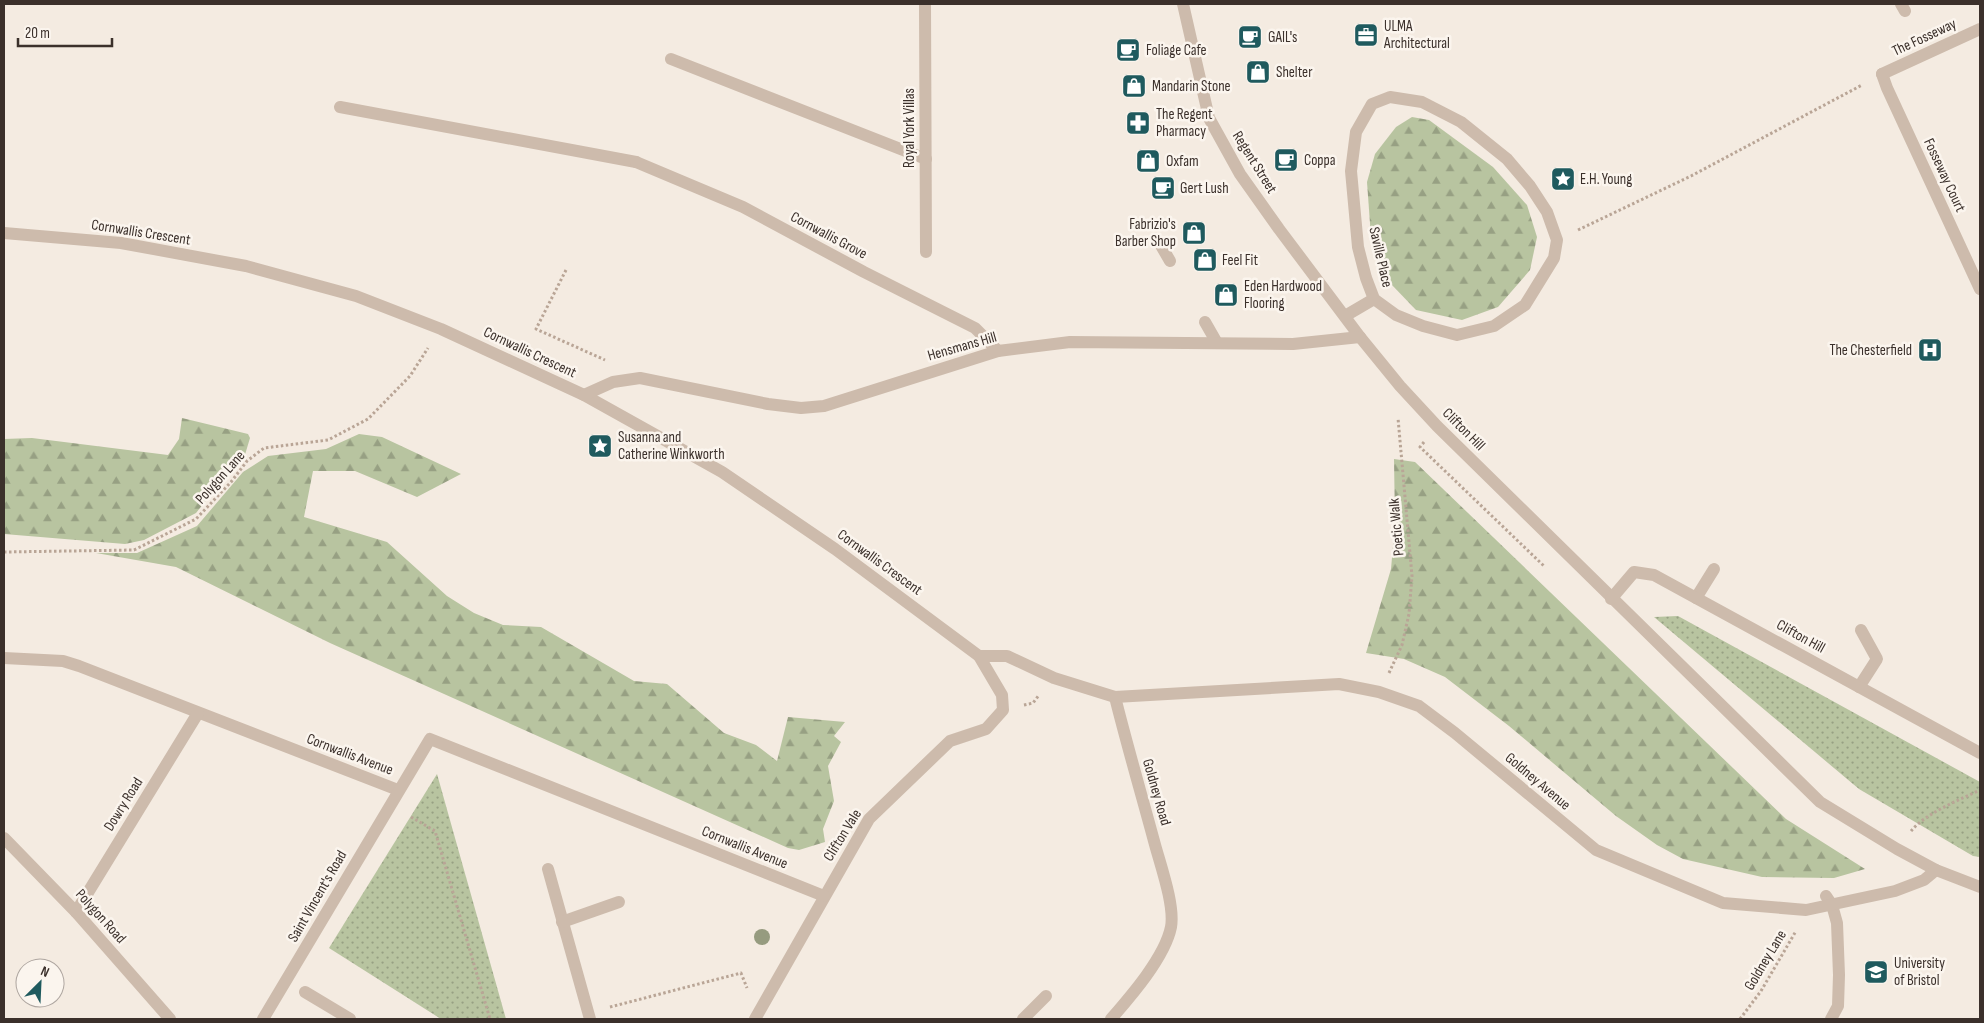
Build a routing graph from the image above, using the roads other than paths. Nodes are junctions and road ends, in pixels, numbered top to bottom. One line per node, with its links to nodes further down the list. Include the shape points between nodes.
1 (925, 4): 7 (street, Royal York Villas)
2 (1183, 4): 14 (street, Regent Street, via 1209,118 1240,174)
3 (1980, 29): 5 (street, The Fosseway)
4 (671, 59): 7 (street)
5 (1882, 74): 12 (street, Fosseway Court)
6 (340, 107): 18 (street, Cornwallis Grove, via 636,162 743,207 975,328)
7 (926, 159): 10 (street, Royal York Villas)
8 (4, 233): 19 (street, Cornwallis Crescent, via 121,243 246,266 356,296 441,329)
9 (1159, 242): 11 (street)
10 (926, 252)
11 (1170, 261)
12 (1980, 289)
13 (1374, 299): 13 (street, Saville Place, via 1358,248 1351,171 1356,132 1372,104 1390,97 1422,102 1461,122 1506,159 1530,186 1547,212 1557,240 1554,258 1525,305 1494,326 1457,334 1396,315); 14 (street)
14 (1345, 316): 16 (street, Clifton Hill)
15 (1205, 322): 17 (street)
16 (1360, 336): 17 (street, Hensmans Hill, via 1294,344); 22 (street, Clifton Hill, via 1437,426)
17 (1217, 343): 18 (street, Hensmans Hill, via 1070,342)
18 (998, 351): 19 (street, Hensmans Hill, via 824,406 801,408 768,404 640,378 613,382)
19 (584, 395): 24 (street, Cornwallis Crescent, via 722,472 836,548)
20 (1714, 569): 21 (street)
21 (1696, 598): 22 (street, Clifton Hill, via 1654,575 1634,572); 26 (street, Clifton Hill)
22 (1611, 599): 33 (street, Clifton Hill, via 1820,802)
23 (1861, 630): 26 (street, via 1877,659)
24 (979, 656): 27 (street, via 1007,656 1054,678); 35 (street, Clifton Vale, via 1002,695 1002,710 986,729 950,741 868,819)
25 (4, 658): 28 (street, Cornwallis Avenue, via 63,661)
26 (1859, 687): 29 (street, Clifton Hill)
27 (1115, 697): 36 (street, Goldney Avenue, via 1339,684 1379,692 1418,706 1596,850 1723,903 1806,910); 48 (street, Goldney Road, via 1164,878 1171,919 1159,956)
28 (198, 713): 30 (street, Cornwallis Avenue); 38 (street, Dowry Road)
29 (1980, 753)
30 (398, 790): 35 (street, Cornwallis Avenue, via 430,740); 43 (street, Saint Vincent's Road)
31 (4, 838): 38 (street, Polygon Road)
32 (548, 869): 39 (street)
33 (1936, 870): 34 (street); 36 (street, Goldney Avenue, via 1924,880 1895,891)
34 (1980, 887)
35 (824, 896): 46 (street, Clifton Vale)
36 (1829, 901): 49 (street, via 1837,923 1839,975 1838,1006)
37 (619, 902): 39 (street)
38 (76, 912): 42 (street, Polygon Road)
39 (562, 922): 45 (street)
40 (305, 992): 44 (street)
41 (1046, 996): 47 (street)
42 (170, 1019)
43 (263, 1019)
44 (350, 1019)
45 (590, 1019)
46 (755, 1019)
47 (1023, 1019)
48 (1111, 1019)
49 (1831, 1019)

